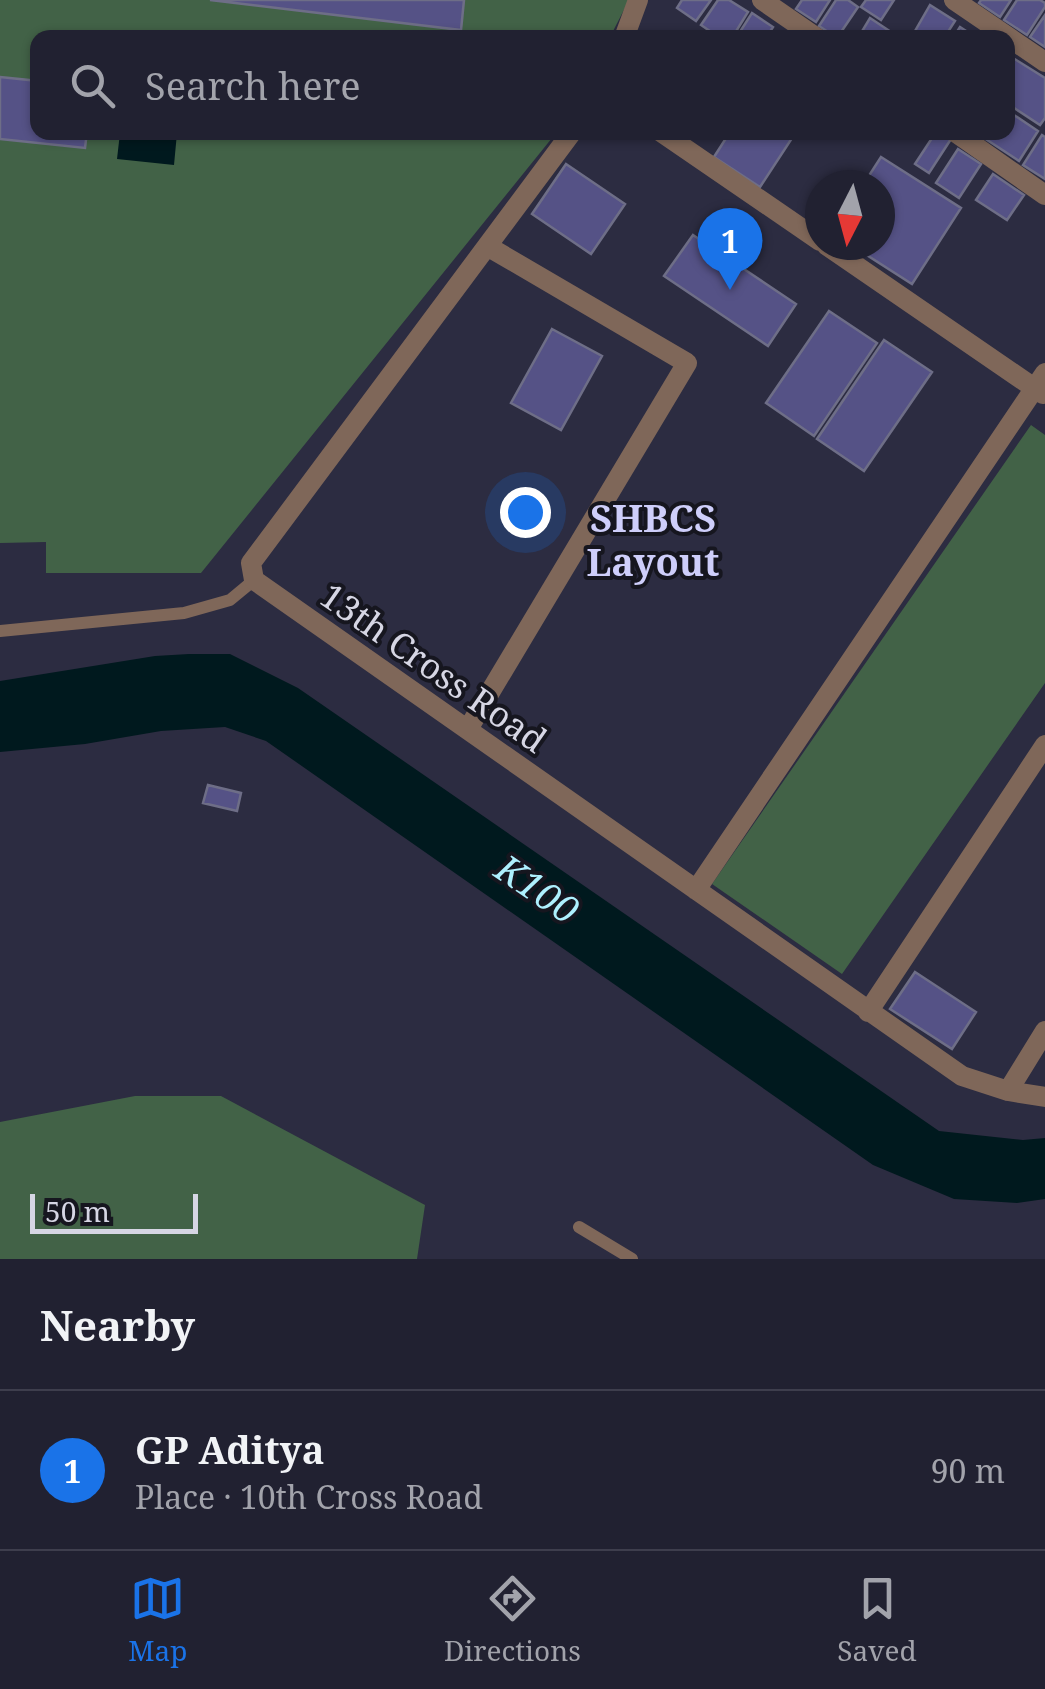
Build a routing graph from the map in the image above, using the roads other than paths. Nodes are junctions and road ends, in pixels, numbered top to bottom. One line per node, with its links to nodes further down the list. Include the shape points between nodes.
1 (638, 0): 4 (street)
2 (762, 0): 5 (street)
3 (954, 0): 6 (street)
4 (627, 30)
5 (805, 30)
6 (998, 30)
7 (1015, 42): 8 (street)
8 (1045, 62)
9 (566, 140): 14 (street)
10 (673, 140): 13 (street)
11 (967, 140): 12 (street)
12 (1045, 194)
13 (805, 231)
14 (487, 246): 17 (street, via 251,563); 19 (street, via 687,363)
15 (849, 260): 16 (street)
16 (1042, 385): 21 (street)
17 (254, 580): 18 (lane, via 230,600 184,613); 19 (street, 13th Cross Road)
18 (0, 631)
19 (468, 729): 21 (street, 13th Cross Road)
20 (1045, 745): 22 (street)
21 (696, 890): 22 (street, 13th Cross Road)
22 (868, 1012): 24 (street, 13th Cross Road, via 962,1076)
23 (1045, 1031): 24 (street)
24 (1008, 1091): 25 (street, 13th Cross Road)
25 (1045, 1097)
26 (580, 1227): 27 (lane)
27 (632, 1259)

